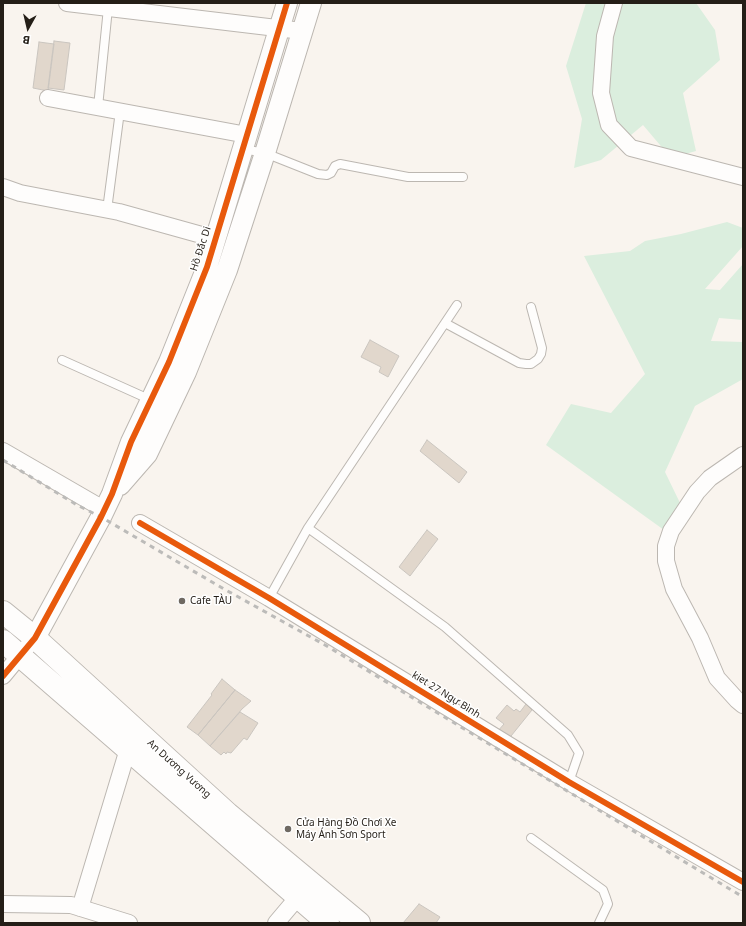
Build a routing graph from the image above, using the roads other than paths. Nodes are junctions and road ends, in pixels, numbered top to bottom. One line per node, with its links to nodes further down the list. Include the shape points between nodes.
1 (67, 3): 5 (street)
2 (287, 3): 7 (street, Hồ Đắc Di)
3 (311, 3): 8 (street)
4 (614, 3): 15 (street, via 605,36 601,93 609,125 631,148)
5 (108, 8): 6 (street); 10 (lane)
6 (168, 9): 7 (street)
7 (279, 28): 8 (street); 12 (street, Hồ Đắc Di)
8 (302, 31): 13 (street)
9 (48, 98): 10 (street)
10 (98, 107): 11 (street)
11 (120, 111): 12 (street); 17 (lane)
12 (245, 142): 13 (lane); 18 (street, Hồ Đắc Di)
13 (265, 153): 14 (lane, via 327,176 340,164 408,177); 26 (street, via 227,270 186,372 147,454)
14 (463, 177)
15 (743, 177)
16 (3, 187): 17 (street, via 20,193)
17 (107, 210): 18 (street)
18 (216, 239): 23 (street, Hồ Đắc Di, via 169,362)
19 (457, 305): 21 (lane)
20 (531, 307): 21 (lane, via 542,348 538,359 531,364 519,363)
21 (445, 323): 28 (lane)
22 (62, 360): 23 (lane)
23 (151, 400): 26 (street, Hồ Đắc Di, via 131,442)
24 (3, 451): 26 (street)
25 (743, 455): 35 (street, via 710,478 697,492 671,531 666,546 666,561 674,589 700,638 717,678)
26 (108, 502): 31 (street)
27 (140, 523): 29 (street, kiet 27 Ngự Bình)
28 (308, 528): 29 (lane); 37 (lane, via 445,627 568,735 579,752)
29 (269, 598): 37 (street, kiet 27 Ngự Bình)
30 (3, 612): 31 (main road, An Dương Vương)
31 (35, 638): 33 (street); 46 (main road, An Dương Vương, via 228,814)
32 (3, 641): 33 (main road, An Dương Vương)
33 (20, 656): 34 (street); 36 (main road, An Dương Vương)
34 (3, 676)
35 (743, 705)
36 (128, 749): 40 (main road, An Dương Vương); 42 (street)
37 (569, 782): 39 (street, kiet 27 Ngự Bình)
38 (531, 838): 47 (lane, via 603,890 608,904)
39 (743, 882)
40 (298, 897): 44 (street); 45 (main road, An Dương Vương)
41 (3, 904): 42 (street, via 71,905)
42 (80, 908): 43 (street)
43 (129, 923)
44 (276, 923)
45 (328, 923)
46 (359, 923)
47 (599, 923)

